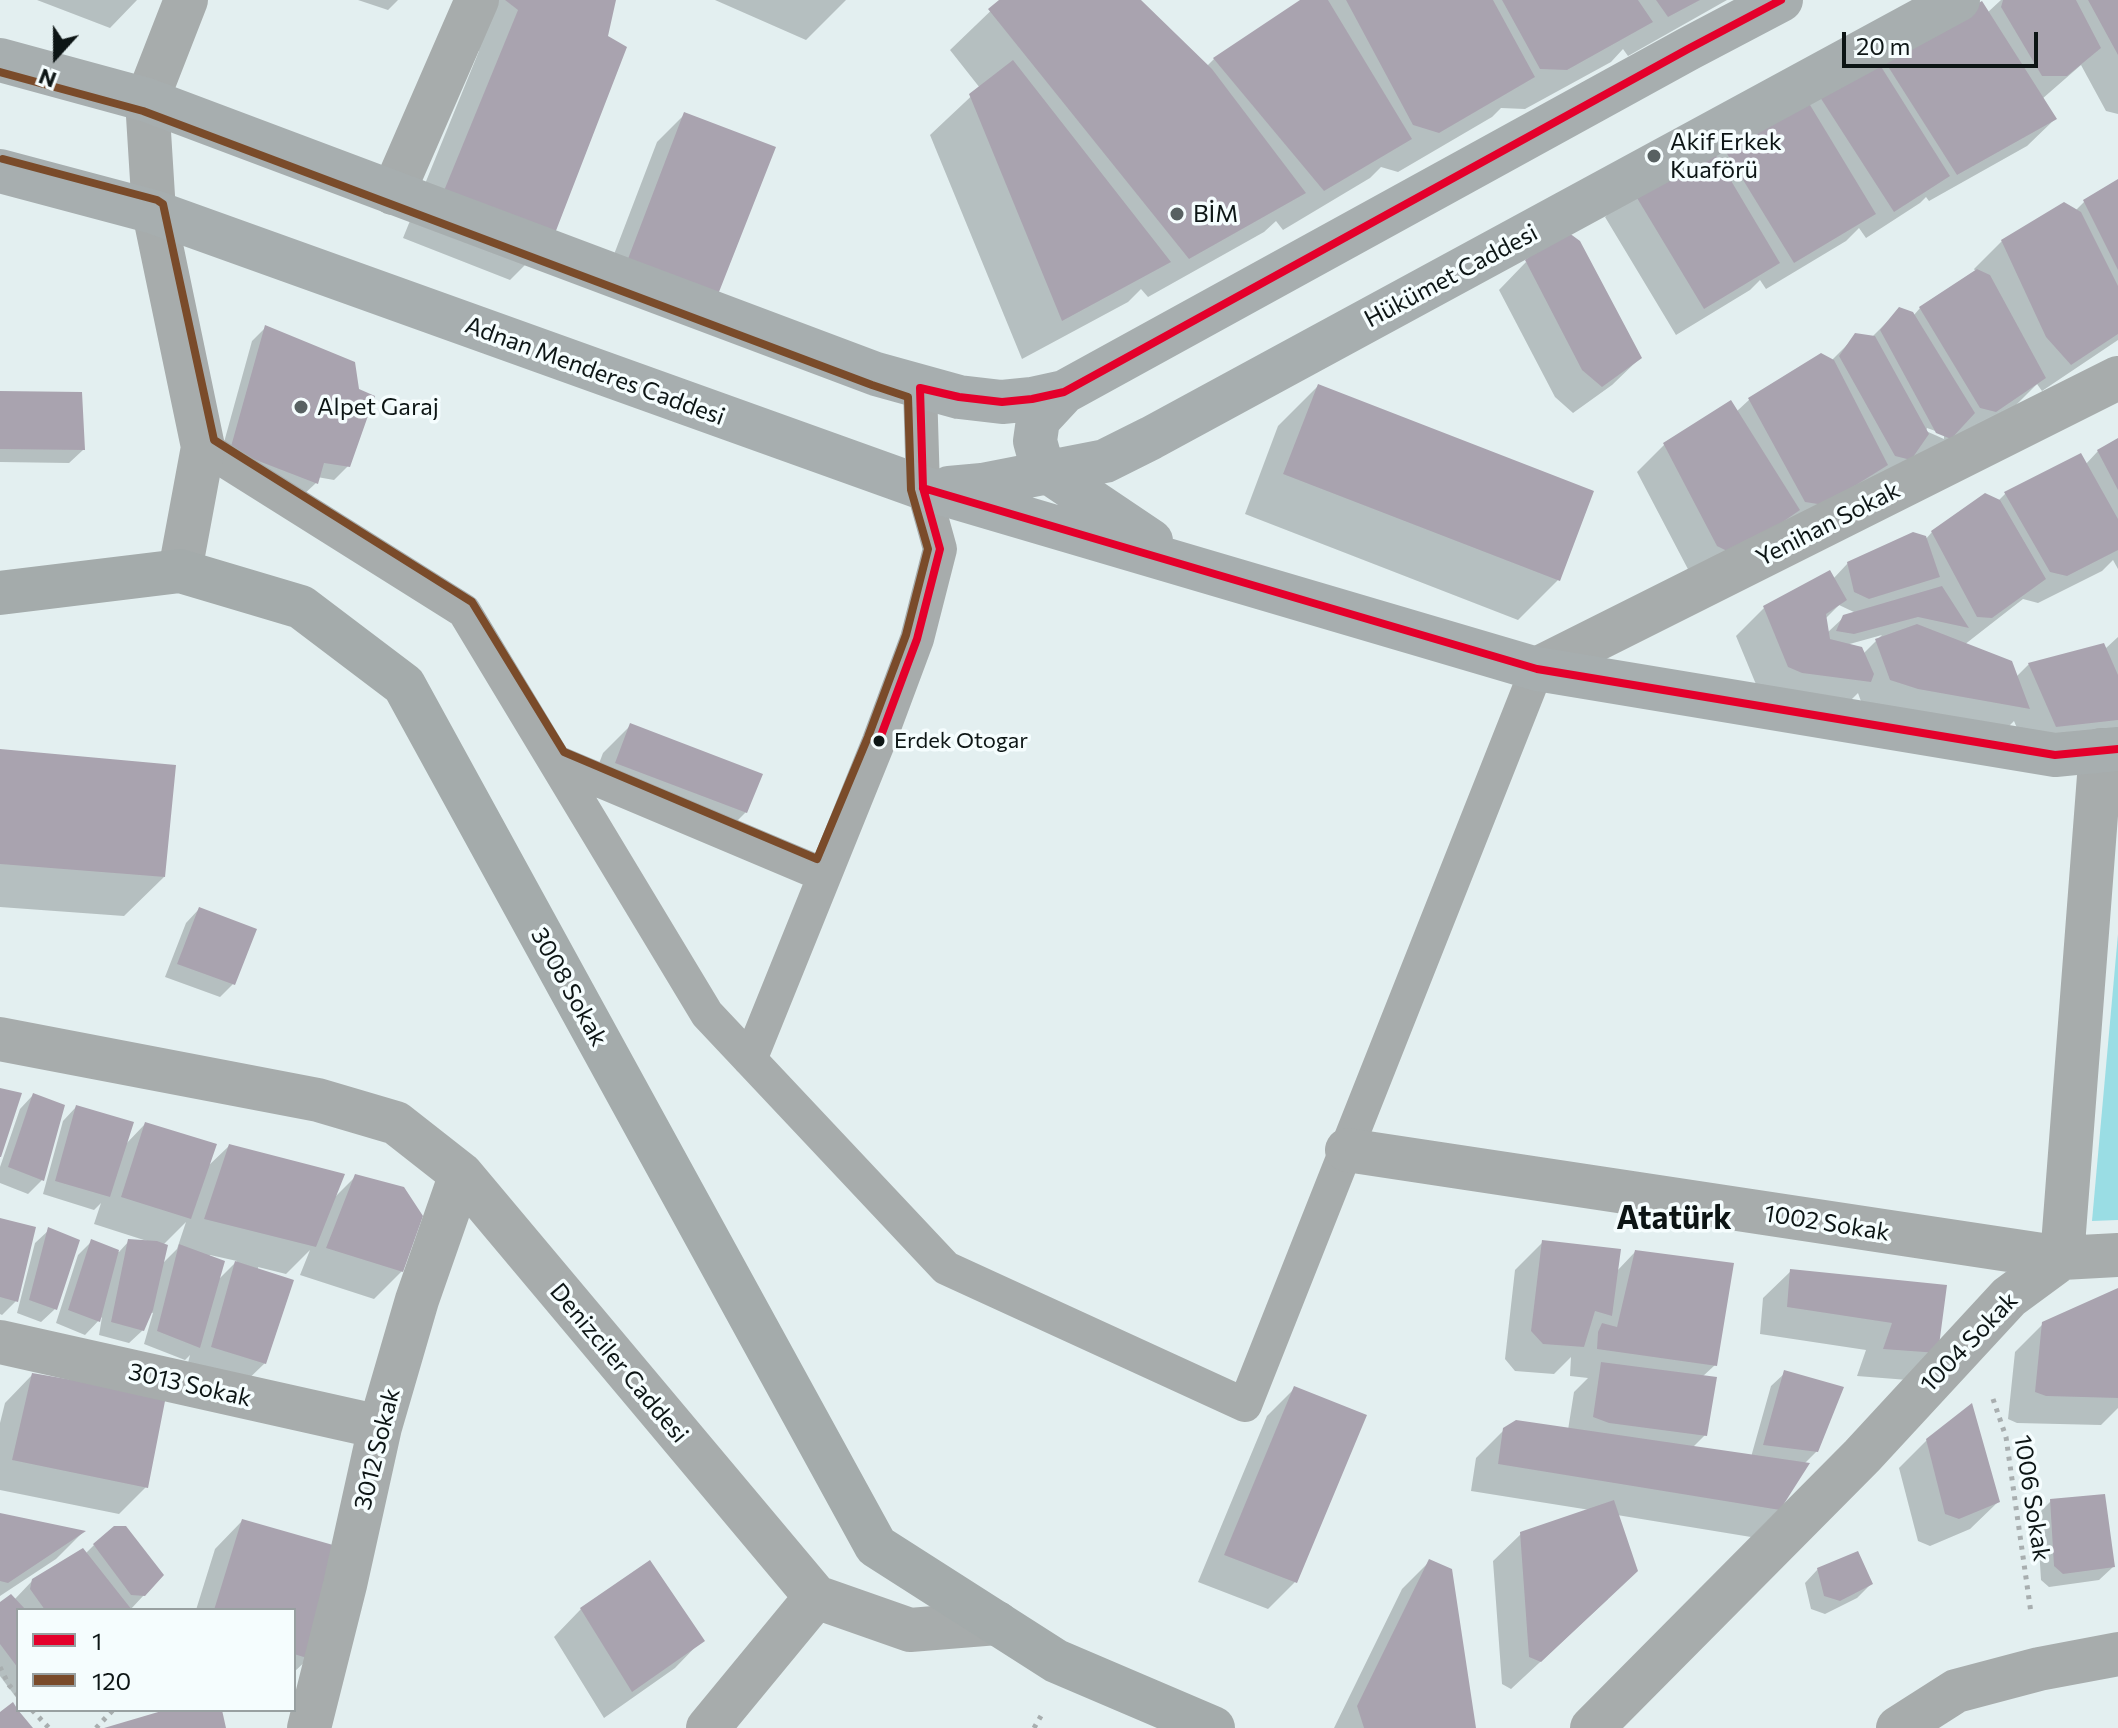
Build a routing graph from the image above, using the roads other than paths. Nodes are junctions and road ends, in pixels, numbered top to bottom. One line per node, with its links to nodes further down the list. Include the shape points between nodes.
1 (186, 0): 6 (street)
2 (477, 0): 8 (street)
3 (1781, 0): 12 (main road)
4 (1958, 0): 14 (main road, Hükümet Caddesi, via 1151,438 1105,461)
5 (0, 60): 6 (main road)
6 (147, 100): 8 (main road); 9 (street)
7 (0, 171): 9 (main road, Adnan Menderes Caddesi)
8 (393, 193): 11 (main road)
9 (154, 212): 13 (street); 15 (main road, Adnan Menderes Caddesi)
10 (2118, 378): 19 (street, Yenihan Sokak)
11 (920, 388): 12 (main road, via 1002,402); 15 (lane)
12 (1064, 392): 14 (main road, via 1038,420 1035,441)
13 (203, 447): 17 (street); 21 (lane, via 464,611)
14 (1050, 473): 15 (main road, Hükümet Caddesi); 16 (main road, Adnan Menderes Caddesi)
15 (923, 488): 16 (main road, Adnan Menderes Caddesi); 22 (lane, via 940,549 917,639)
16 (1191, 567): 19 (main road, Adnan Menderes Caddesi)
17 (180, 571): 18 (main road, 3008 Sokak); 32 (main road, 3008 Sokak, via 301,607 404,685 876,1546)
18 (0, 593)
19 (1537, 669): 20 (main road, Adnan Menderes Caddesi, via 2055,755); 25 (lane)
20 (2109, 750): 28 (street)
21 (556, 762): 22 (lane); 24 (lane, via 707,1014)
22 (824, 875): 24 (lane)
23 (0, 1039): 26 (street, Denizciler Caddesi, via 357,1111 396,1123)
24 (750, 1060): 25 (lane, via 946,1268 1245,1405)
25 (1347, 1150): 28 (street, 1002 Sokak)
26 (461, 1174): 30 (street, 3012 Sokak); 31 (street, Denizciler Caddesi)
27 (2118, 1255): 28 (street, 1002 Sokak)
28 (2062, 1258): 37 (street, 1004 Sokak, via 2009,1297 1862,1456)
29 (0, 1342): 30 (street, 3013 Sokak)
30 (380, 1427): 34 (street, 3012 Sokak)
31 (816, 1597): 32 (street, via 910,1630); 35 (street)
32 (997, 1623): 36 (main road, via 1056,1661)
33 (2118, 1654): 38 (street, via 1956,1691)
34 (309, 1728)
35 (708, 1728)
36 (1213, 1728)
37 (1592, 1728)
38 (1898, 1728)

